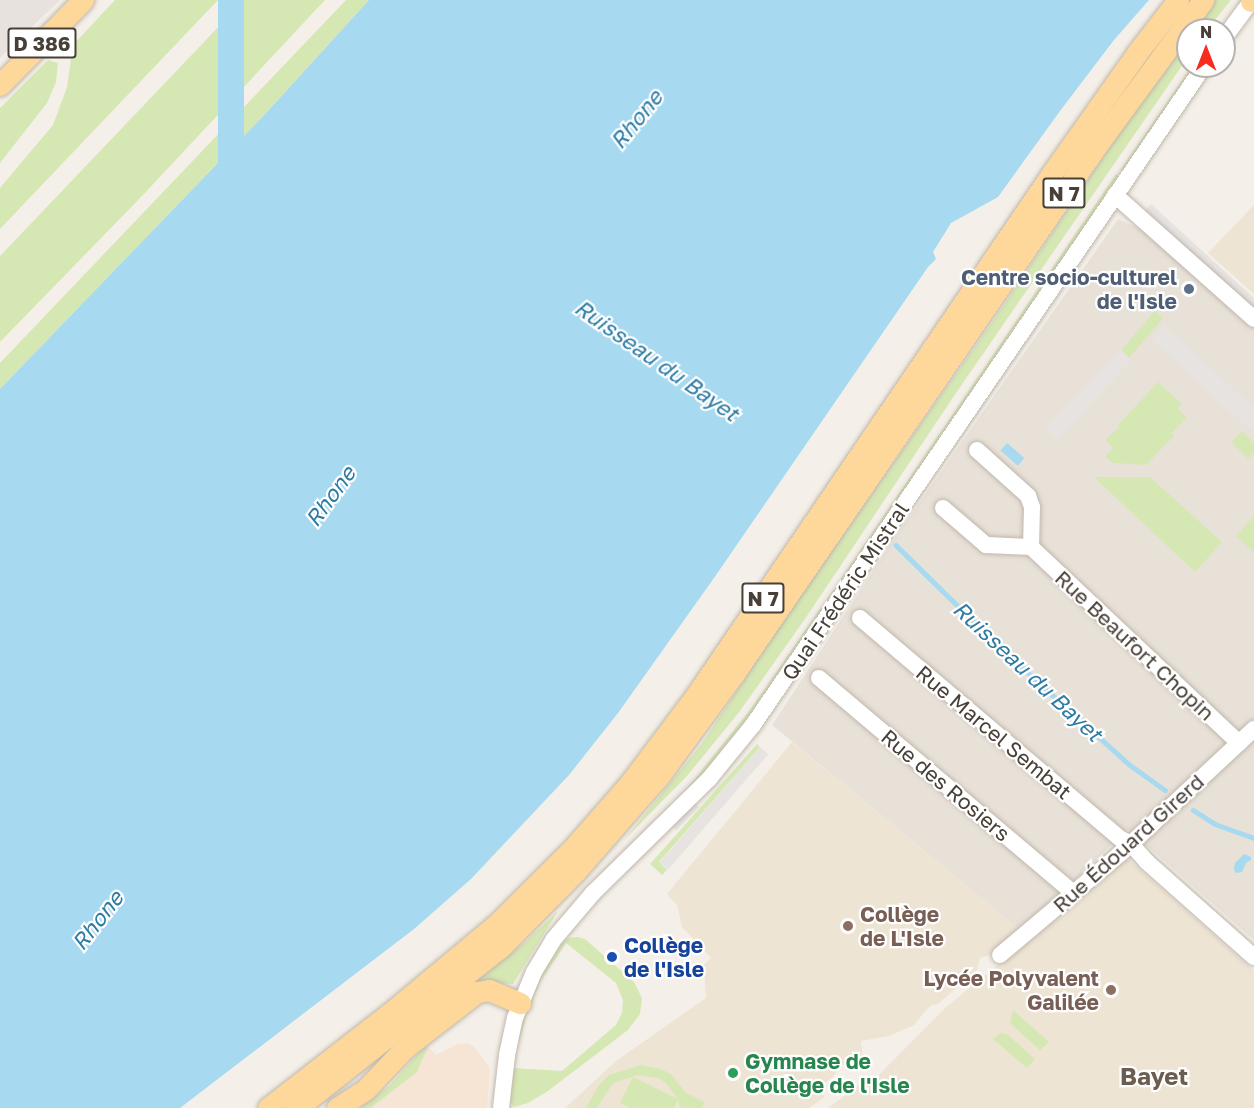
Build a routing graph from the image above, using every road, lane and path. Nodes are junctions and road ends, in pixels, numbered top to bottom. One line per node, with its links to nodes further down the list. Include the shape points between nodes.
1 (83, 0): 8 (main road, D 386)
2 (1178, 0): 23 (main road, N 7, via 1062,159 697,694 631,782 497,924)
3 (1203, 0): 24 (main road, N 7, via 659,776 576,871 501,946)
4 (1252, 0): 5 (street); 6 (street)
5 (1254, 7)
6 (1236, 22)
7 (1196, 78): 9 (street, Quai Frédéric Mistral)
8 (0, 86)
9 (1115, 195): 10 (street); 22 (street, Quai Frédéric Mistral, via 759,717 709,779 569,920 541,958)
10 (1254, 319)
11 (977, 450): 13 (street, via 1028,496 1032,507)
12 (943, 507): 13 (street, via 986,545)
13 (1031, 547): 17 (street, Rue Beaufort Chopin)
14 (860, 618): 18 (street, Rue Marcel Sembat)
15 (819, 678): 19 (street, Rue des Rosiers)
16 (1254, 729): 17 (street, Rue Édouard Girerd)
17 (1239, 743): 18 (street, Rue Édouard Girerd)
18 (1130, 843): 19 (street, Rue Édouard Girerd); 21 (street, Rue Marcel Sembat)
19 (1072, 892): 20 (street, Rue Édouard Girerd)
20 (1000, 955)
21 (1254, 957)
22 (520, 1003): 25 (main road, via 489,990 477,992 406,1047 364,1090); 26 (street, Quai Frédéric Mistral, via 510,1039)
23 (268, 1108)
24 (297, 1108)
25 (337, 1108)
26 (501, 1108)

